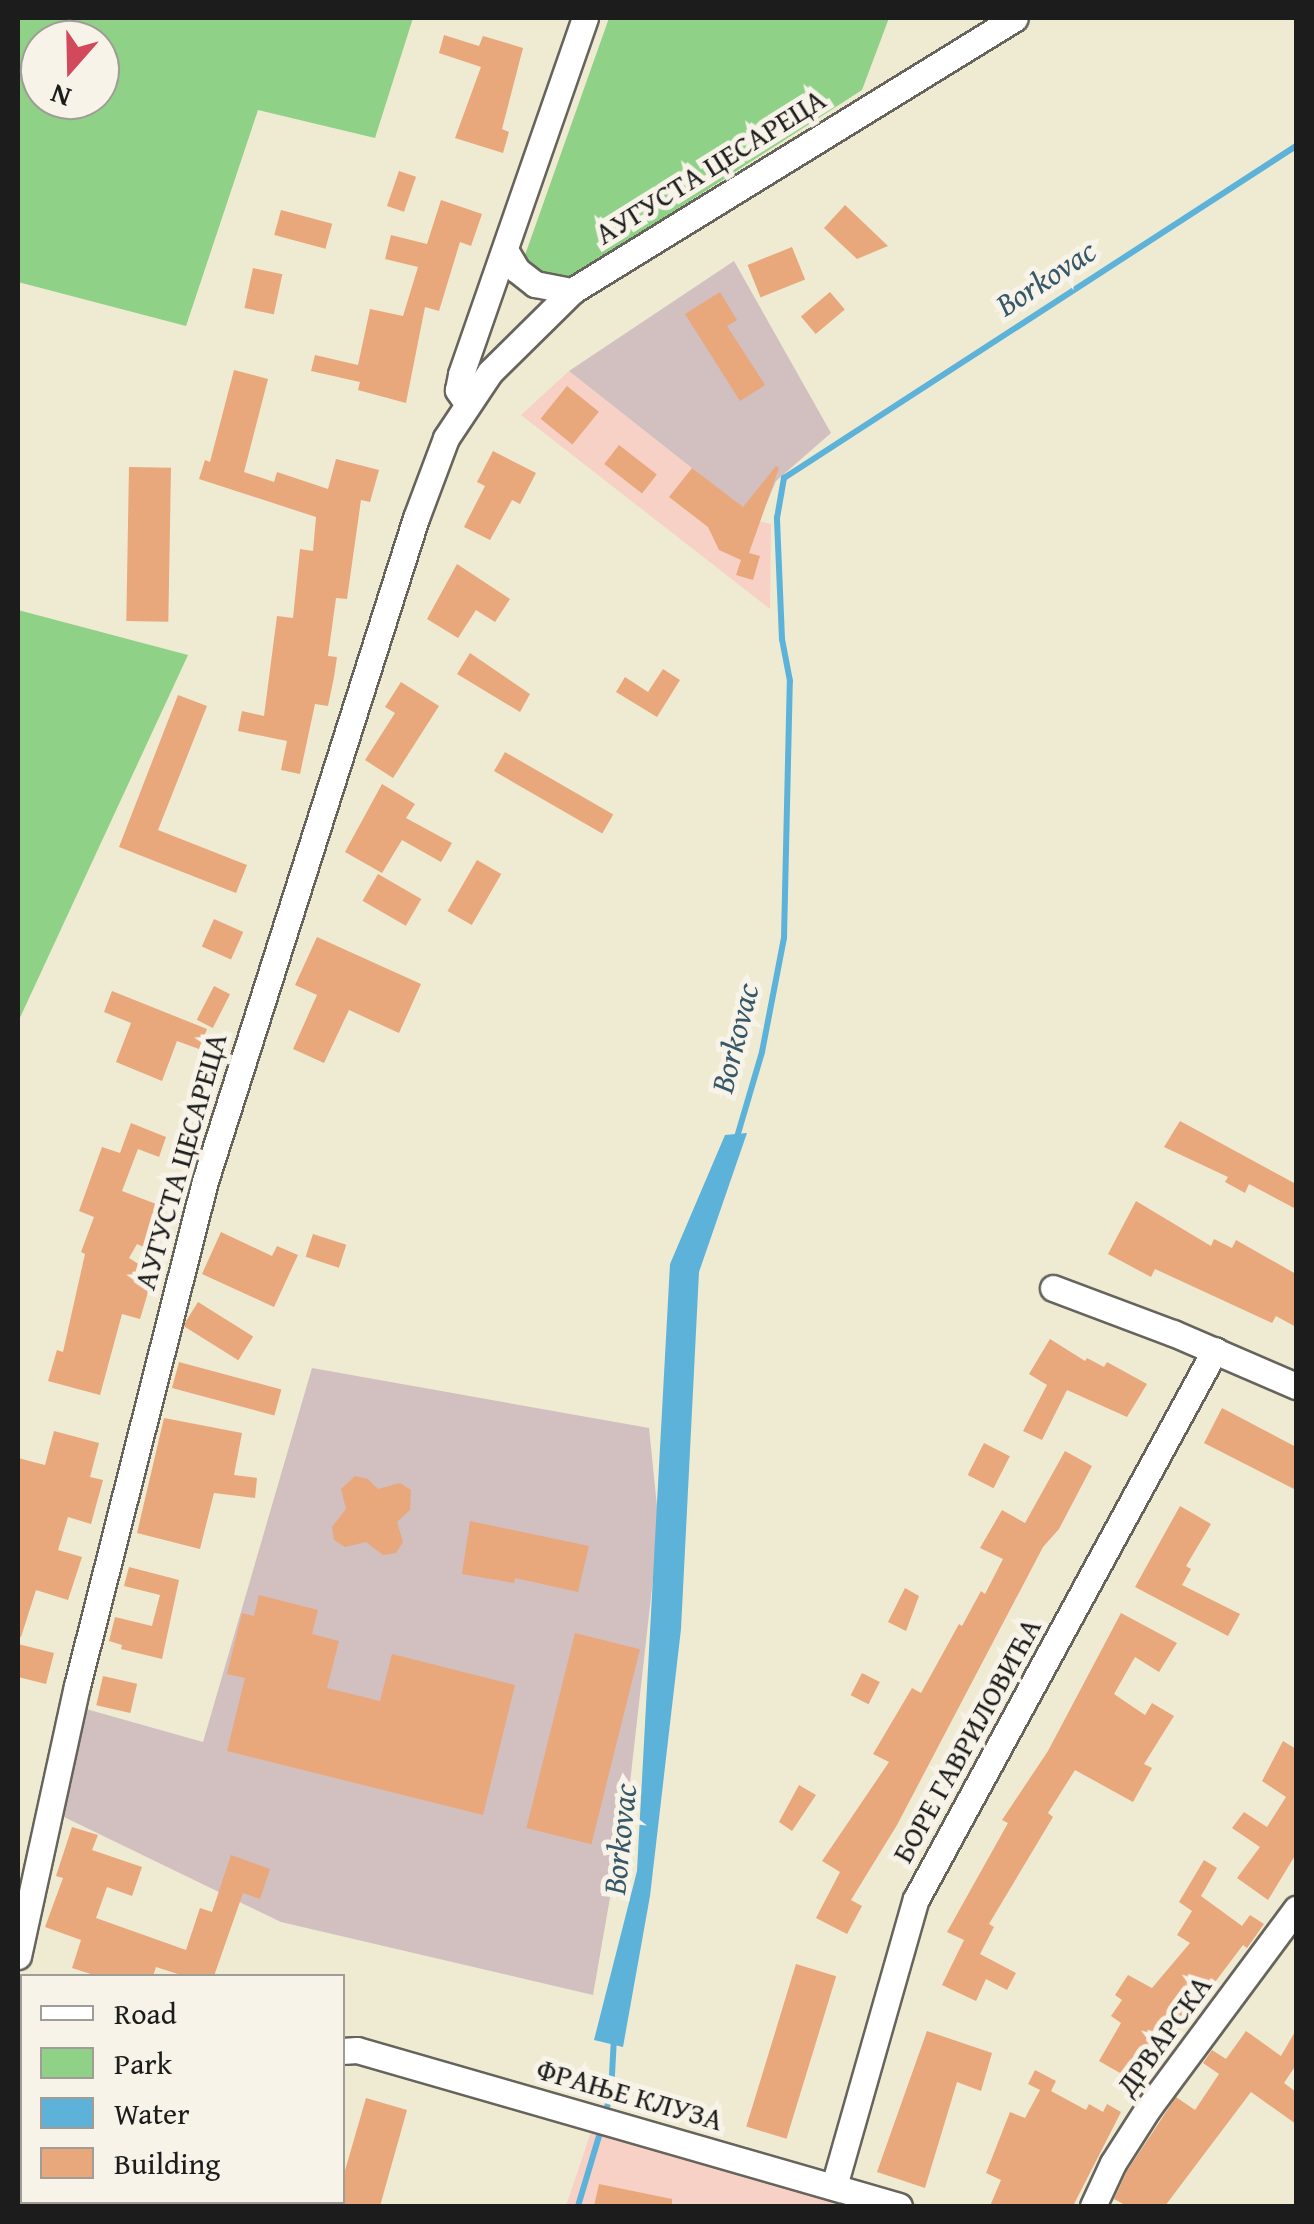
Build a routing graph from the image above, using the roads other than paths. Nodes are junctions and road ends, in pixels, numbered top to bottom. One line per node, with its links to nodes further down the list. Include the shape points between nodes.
1 (585, 18): 3 (street, АУГУСТА ЦЕСАРЕЦА)
2 (1015, 18): 4 (street, АУГУСТА ЦЕСАРЕЦА)
3 (505, 250): 4 (street, via 535,284); 5 (street, АУГУСТА ЦЕСАРЕЦА, via 461,374 458,390)
4 (572, 291): 5 (street, АУГУСТА ЦЕСАРЕЦА, via 512,347)
5 (467, 404): 10 (street, АУГУСТА ЦЕСАРЕЦА, via 416,518 205,1181 77,1686)
6 (1053, 1288): 7 (street)
7 (1215, 1350): 8 (street); 12 (street, БОРЕ ГАВРИЛОВИЋА, via 916,1898)
8 (1296, 1386)
9 (1296, 1909): 14 (street, ДРВАРСКА, via 1149,2107)
10 (18, 1956)
11 (345, 2052): 12 (street, ФРАЊЕ КЛУЗА)
12 (834, 2186): 13 (street, ФРАЊЕ КЛУЗА)
13 (899, 2206)
14 (1093, 2206)

